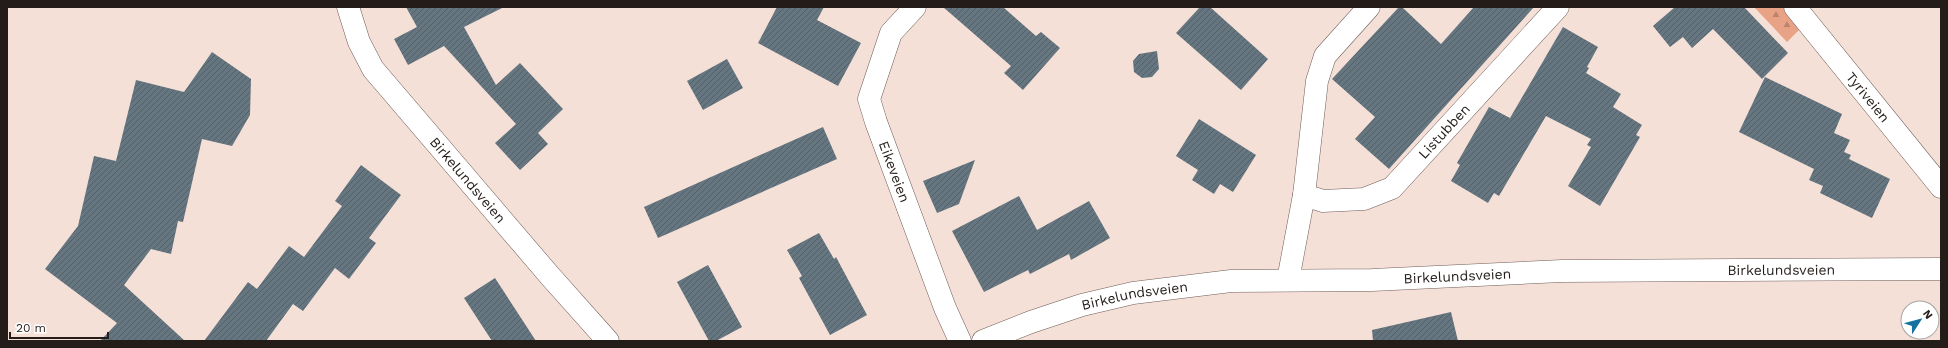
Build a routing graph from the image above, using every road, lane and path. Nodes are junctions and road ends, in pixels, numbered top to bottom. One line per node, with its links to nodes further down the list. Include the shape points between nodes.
1 (348, 7): 10 (street, Birkelundsveien, via 360,42 374,69)
2 (915, 7): 11 (street, Eikeveien, via 891,33 869,99 945,308)
3 (1369, 7): 7 (street, via 1325,56 1317,81)
4 (1558, 7): 7 (street, Listubben, via 1392,188 1364,199 1323,201)
5 (1795, 7): 6 (street, Tyriveien)
6 (1941, 187)
7 (1304, 195): 9 (street)
8 (1941, 269): 9 (street, Birkelundsveien, via 1562,271 1372,280)
9 (1288, 280): 12 (street, Birkelundsveien, via 1231,281 1133,293 1074,308)
10 (608, 341)
11 (960, 341)
12 (983, 341)

